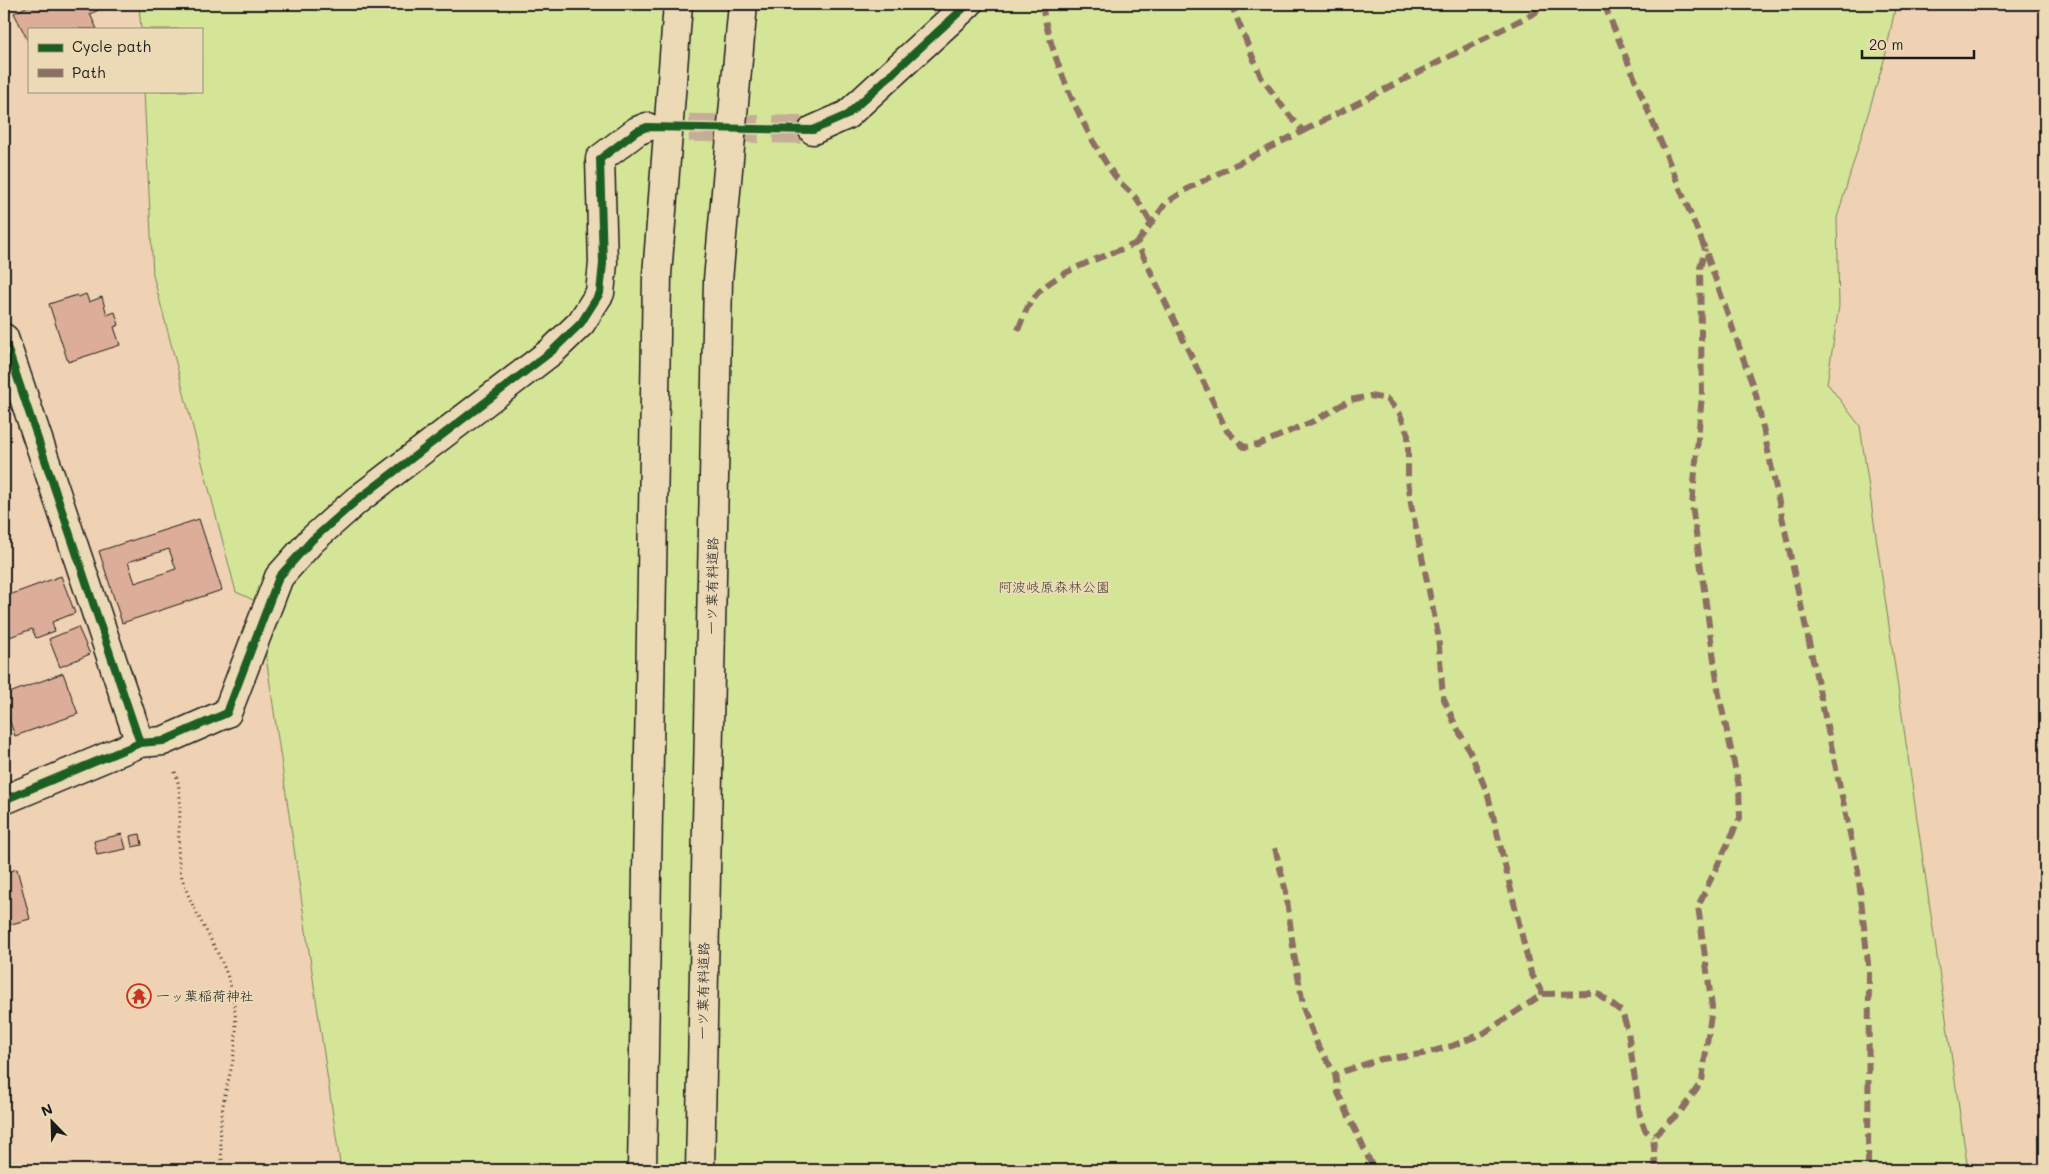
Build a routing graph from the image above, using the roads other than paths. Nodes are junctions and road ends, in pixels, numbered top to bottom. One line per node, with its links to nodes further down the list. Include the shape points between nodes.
1 (678, 4): 9 (main road, via 657,275)
2 (743, 4): 10 (main road, 一ツ葉有料道路, via 718,280)
3 (968, 4): 5 (main road, via 847,115)
4 (647, 127): 7 (main road, via 600,158 603,263 600,293 581,323 552,352 356,501 312,540 279,577 227,713)
5 (814, 130)
6 (4, 338): 7 (main road)
7 (152, 742): 8 (main road)
8 (4, 800)
9 (642, 1170)
10 (700, 1170)

